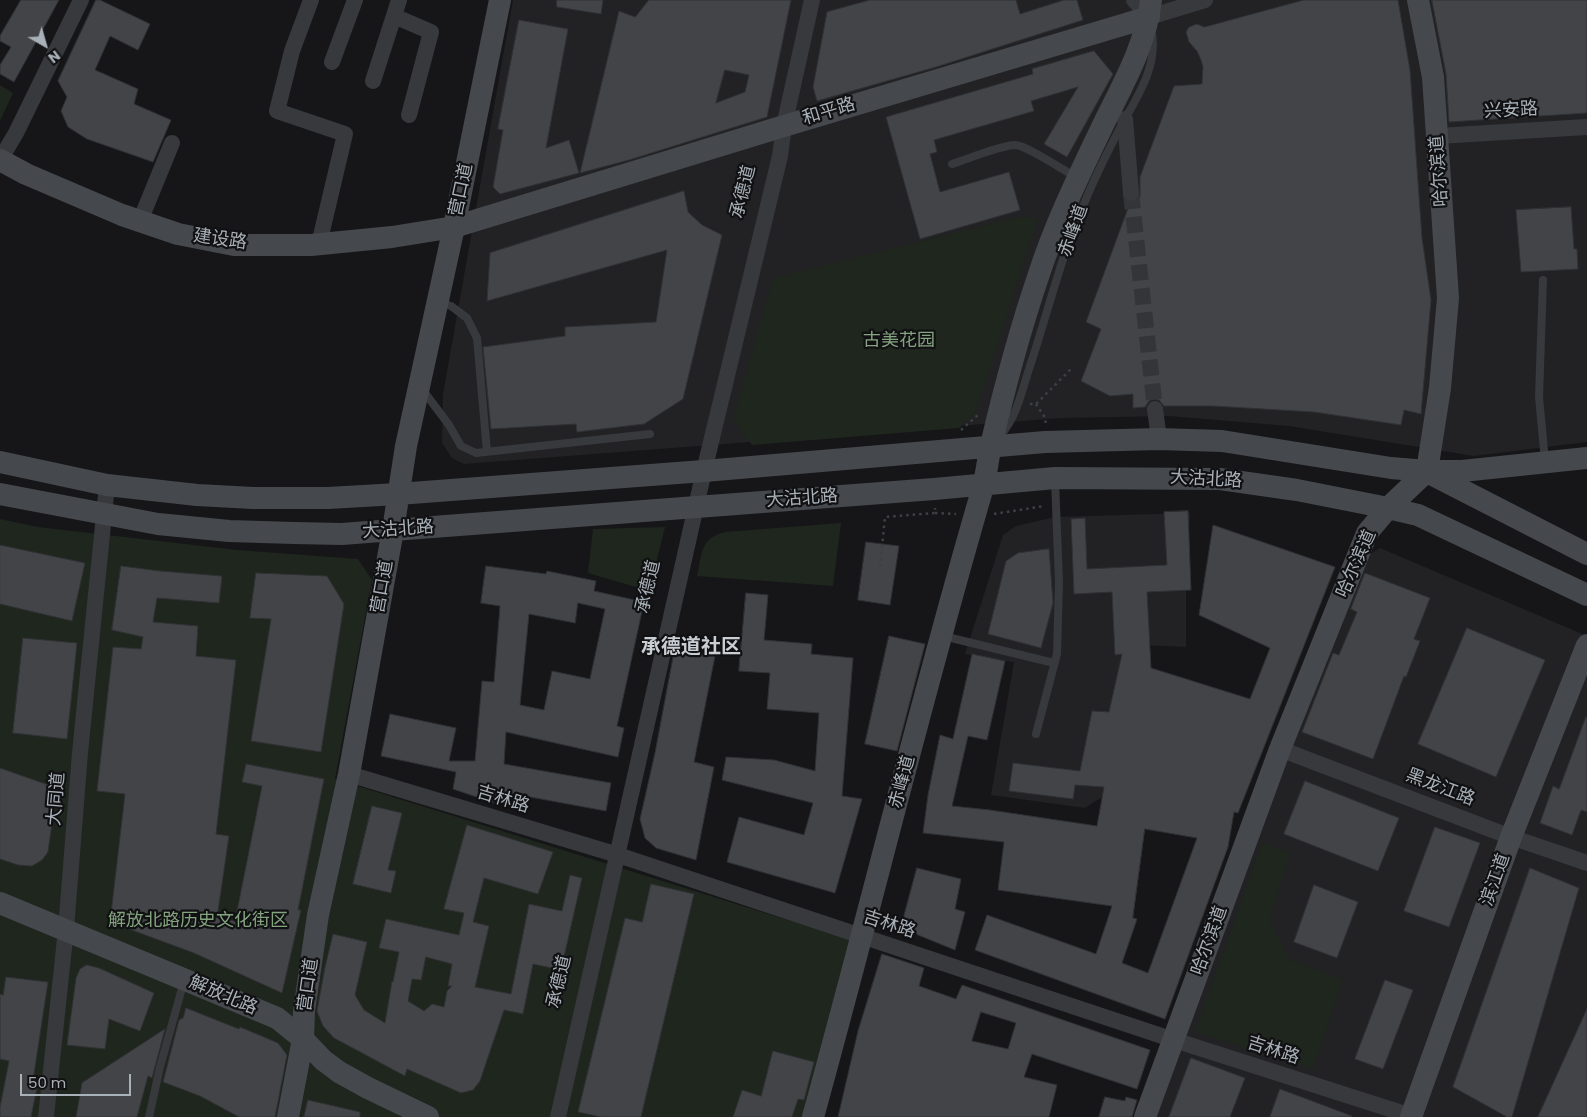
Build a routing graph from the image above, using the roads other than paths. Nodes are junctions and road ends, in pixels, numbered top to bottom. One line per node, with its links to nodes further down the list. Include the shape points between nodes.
1 (77, 0): 21 (street)
2 (81, 0): 21 (street)
3 (311, 0): 27 (street, via 292,51 277,112 345,134)
4 (354, 0): 13 (street)
5 (399, 0): 12 (street)
6 (812, 0): 17 (street, 承德道)
7 (1134, 0): 11 (street)
8 (1205, 0): 11 (street, 和平路)
9 (1418, 0): 19 (main road, 哈尔滨道, via 1433,77)
10 (496, 2): 26 (main road, 营口道)
11 (1147, 5): 16 (lane, 赤峰道, via 1153,48 1151,61 1146,80); 17 (main road, 和平路); 23 (main road, 赤峰道, via 1133,63)
12 (394, 16): 14 (street); 15 (street, via 431,32)
13 (332, 62)
14 (373, 81)
15 (409, 115)
16 (1125, 119): 24 (street); 34 (lane, 赤峰道, via 1075,225 1017,405 1008,426)
17 (784, 126): 26 (main road, 和平路); 39 (street, 承德道, via 780,156)
18 (1587, 127): 19 (street, 兴安路)
19 (1438, 136): 40 (main road, 哈尔滨道, via 1448,298 1440,388)
20 (172, 143): 25 (street)
21 (0, 160): 25 (main road, 建设路, via 122,216)
22 (952, 164): 23 (lane, via 1015,145 1031,150)
23 (1077, 178): 34 (main road, 赤峰道, via 1038,278)
24 (1131, 193)
25 (140, 221): 27 (main road, 建设路, via 178,234 234,245)
26 (454, 227): 27 (main road, 建设路); 29 (main road, 营口道)
27 (319, 244)
28 (1543, 280): 38 (lane, via 1538,397)
29 (438, 302): 30 (main road, 营口道); 35 (lane, via 451,306 467,318 477,338)
30 (419, 385): 35 (lane, via 449,424 461,446 476,453); 45 (main road, 营口道)
31 (1155, 409): 33 (street)
32 (650, 434): 35 (lane)
33 (1159, 439): 34 (main road, 大沽北路); 40 (main road, 大沽北路, via 1222,442)
34 (990, 446): 39 (main road, 大沽北路); 42 (main road, 赤峰道)
35 (487, 452)
36 (1587, 458): 38 (main road, 大沽北路)
37 (0, 462): 43 (main road, 大沽北路)
38 (1545, 463): 40 (main road, 大沽北路)
39 (701, 471): 45 (main road, 大沽北路); 46 (street, 承德道)
40 (1426, 471): 47 (main road, 哈尔滨道); 50 (main road, 大沽北路)
41 (1055, 478): 42 (main road, 大沽北路); 47 (main road, 大沽北路, via 1220,479); 54 (lane, via 1059,582)
42 (984, 484): 46 (main road, 大沽北路); 52 (main road, 赤峰道)
43 (107, 485): 45 (main road, 大沽北路, via 253,498); 48 (street, 大同道)
44 (0, 494): 48 (main road, 大沽北路)
45 (398, 494): 49 (main road, 营口道)
46 (692, 508): 49 (main road, 大沽北路); 59 (street, 承德道)
47 (1388, 508): 51 (main road, 大沽北路, via 1439,524); 56 (main road, 哈尔滨道, via 1368,532)
48 (105, 515): 49 (main road, 大沽北路, via 229,531 342,534); 62 (street, 大同道, via 80,753)
49 (393, 530): 57 (main road, 营口道)
50 (1587, 554)
51 (1587, 595)
52 (941, 636): 54 (lane); 63 (main road, 赤峰道)
53 (1587, 645): 58 (main road, 滨江道)
54 (1054, 663): 55 (lane)
55 (1036, 734)
56 (1280, 749): 58 (street, 黑龙江路); 66 (main road, 哈尔滨道)
57 (349, 774): 59 (street, 吉林路); 65 (main road, 营口道, via 318,915)
58 (1511, 837): 60 (street, 黑龙江路); 75 (main road, 滨江道)
59 (614, 854): 63 (street, 吉林路); 71 (street, 承德道); 72 (street, 承德道)
60 (1587, 863)
61 (0, 902): 62 (main road, 解放北路)
62 (66, 929): 64 (main road, 解放北路); 67 (street, 大同道)
63 (862, 937): 66 (street, 吉林路); 73 (main road, 赤峰道)
64 (184, 980): 65 (main road, 解放北路, via 277,1018); 68 (lane)
65 (303, 1040): 69 (main road, 营口道); 70 (main road, 解放北路, via 339,1072)
66 (1174, 1040): 74 (main road, 哈尔滨道); 75 (street, 吉林路)
67 (46, 1117)
68 (149, 1117)
69 (288, 1117)
70 (428, 1117)
71 (550, 1117)
72 (558, 1117)
73 (813, 1117)
74 (1145, 1117)
75 (1413, 1117)

